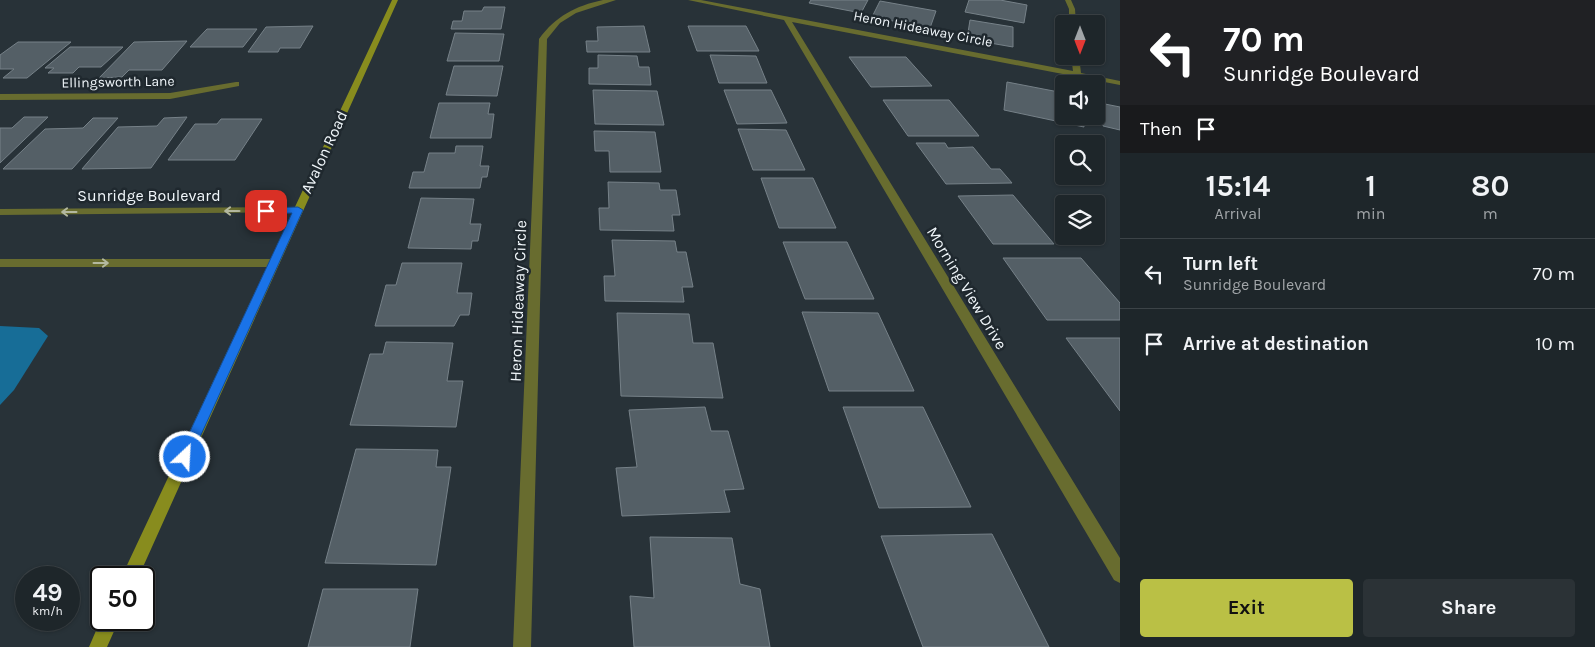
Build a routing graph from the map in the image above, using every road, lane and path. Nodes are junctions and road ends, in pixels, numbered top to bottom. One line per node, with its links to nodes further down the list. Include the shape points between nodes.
1 (395, 0): 12 (main road, Avalon Road)
2 (613, 0): 20 (street, Heron Hideaway Circle, via 568,12 552,25 543,39)
3 (691, 0): 6 (street, Heron Hideaway Circle)
4 (1068, 0): 5 (street)
5 (1072, 15)
6 (786, 18): 8 (street, Heron Hideaway Circle); 17 (street, Morning View Drive)
7 (1076, 65): 8 (street)
8 (1077, 74): 9 (street, Heron Hideaway Circle)
9 (1120, 83)
10 (236, 84): 11 (street, Ellingsworth Lane, via 170,96)
11 (0, 97)
12 (298, 210): 13 (street, Sunridge Boulevard, one-way to 13); 15 (main road, Avalon Road)
13 (0, 212)
14 (0, 263): 15 (street, one-way to 15)
15 (274, 263): 16 (main road, Avalon Road)
16 (135, 566)
17 (1120, 574)
18 (105, 631): 19 (main road)
19 (98, 647)
20 (522, 647)

